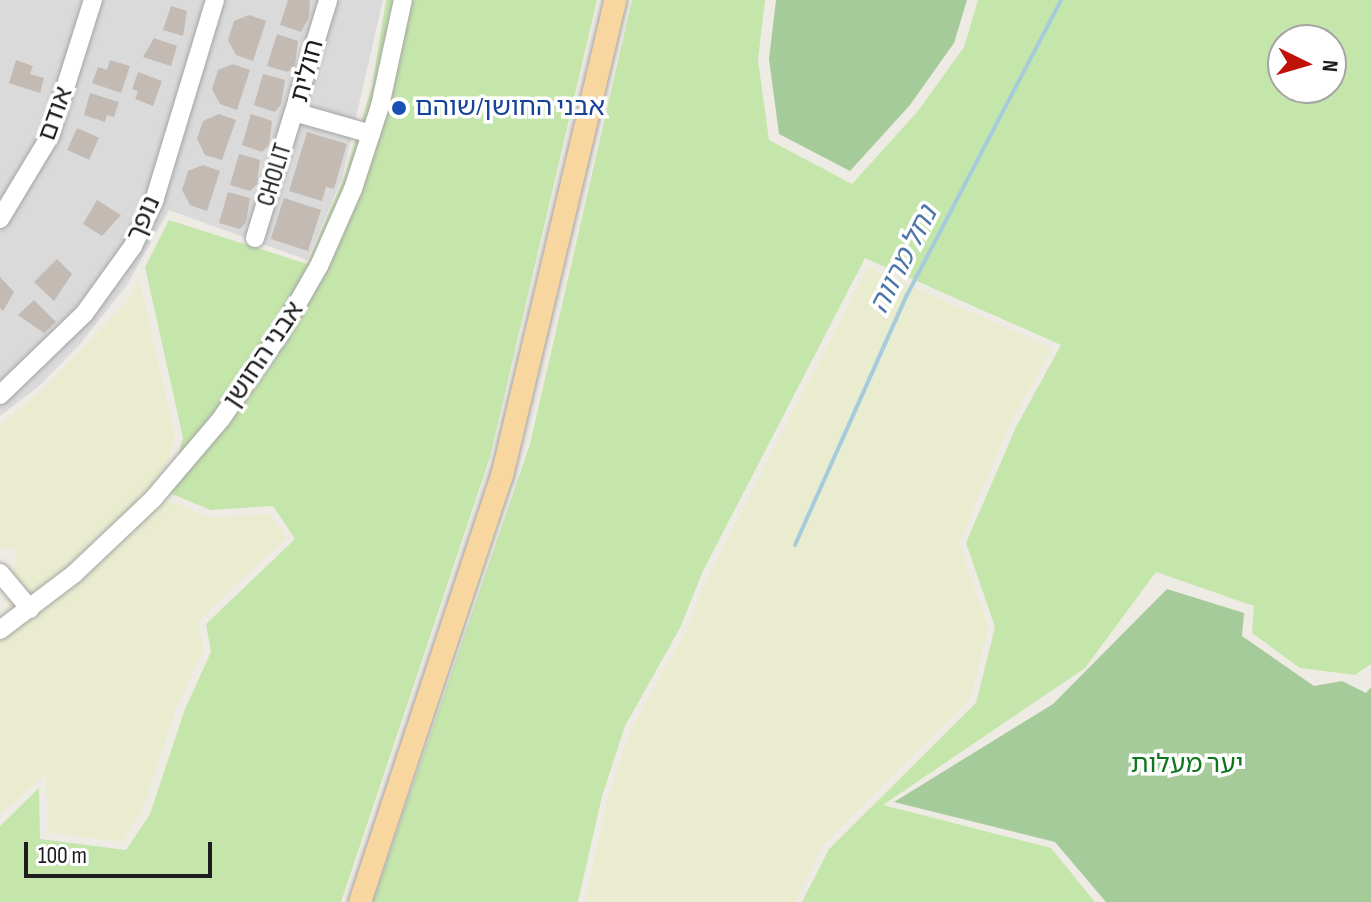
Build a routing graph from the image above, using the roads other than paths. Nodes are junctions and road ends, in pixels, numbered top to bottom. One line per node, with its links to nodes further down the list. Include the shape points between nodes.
1 (93, 0): 8 (street, אודם, via 50,136)
2 (215, 0): 10 (street, נופך, via 159,185 133,246 76,323)
3 (328, 0): 6 (street, חולית)
4 (403, 0): 7 (street, אבני החושן)
5 (615, 0): 14 (main road, via 502,476)
6 (294, 112): 7 (street, חולית); 9 (street, CHOLIT)
7 (371, 134): 12 (street, אבני החושן, via 319,266 252,377 153,499)
8 (0, 219)
9 (255, 238)
10 (0, 395)
11 (0, 573): 12 (street)
12 (30, 609): 13 (street, אבני החושן)
13 (0, 630)
14 (360, 902)

